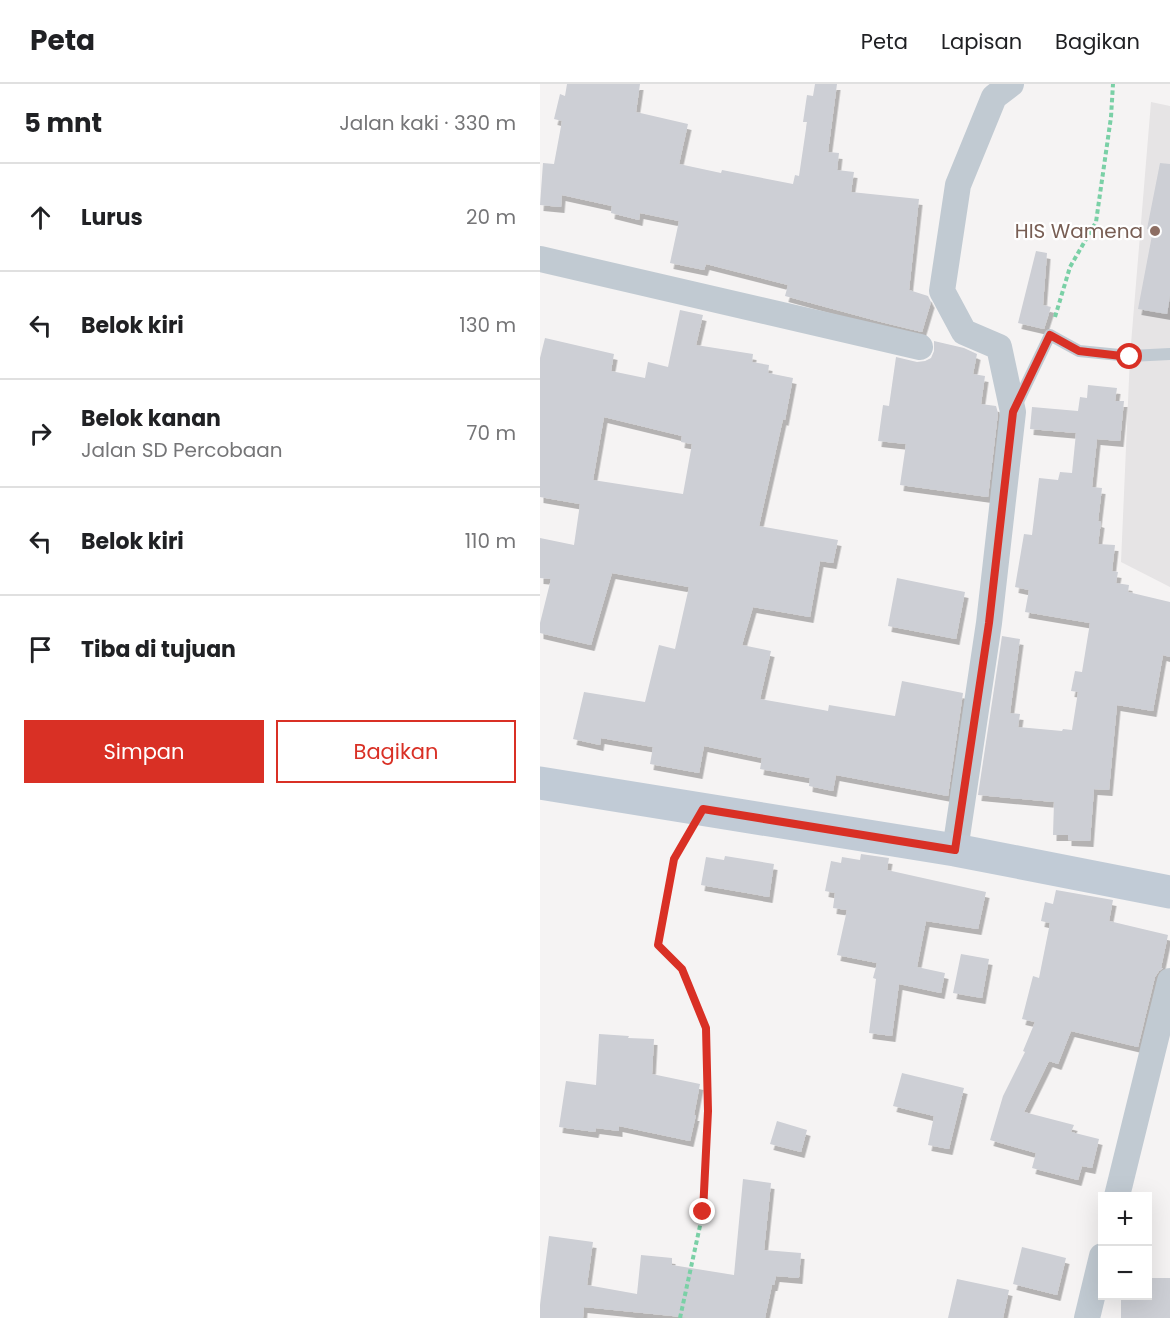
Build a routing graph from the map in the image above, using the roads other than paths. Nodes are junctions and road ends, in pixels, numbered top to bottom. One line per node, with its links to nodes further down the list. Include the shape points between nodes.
1 (1011, 84): 5 (street, via 994,97 958,186 942,291 964,332 999,346)
2 (540, 259): 3 (street)
3 (920, 347)
4 (1170, 354): 5 (lane, via 1130,357 1079,351 1050,335)
5 (1013, 412): 7 (street, via 989,623)
6 (540, 783): 7 (street)
7 (955, 850): 8 (street)
8 (1170, 892)
9 (1170, 981): 10 (street)
10 (1118, 1192)
11 (1098, 1273): 12 (street)
12 (1087, 1318)

